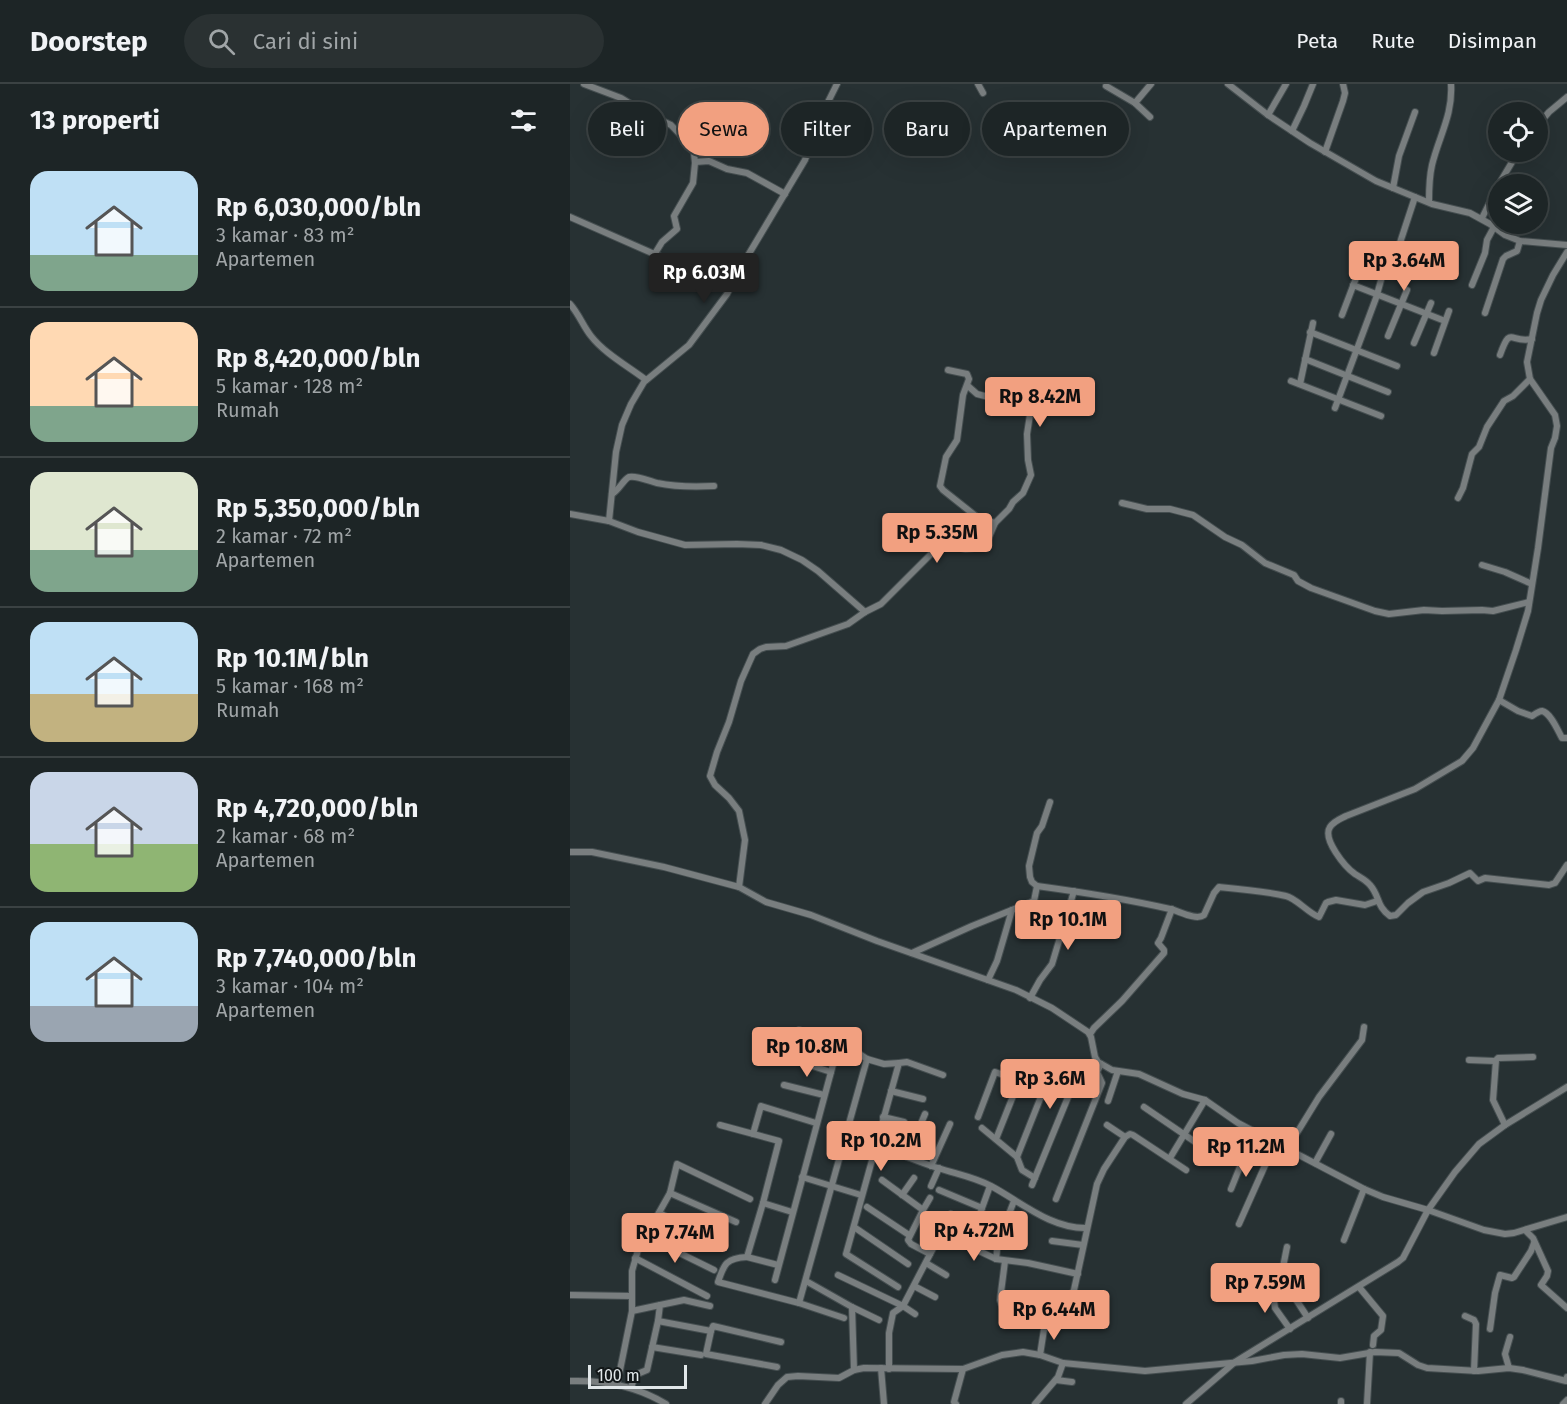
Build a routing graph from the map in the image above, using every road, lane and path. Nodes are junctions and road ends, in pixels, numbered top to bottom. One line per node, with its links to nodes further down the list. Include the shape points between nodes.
1 (584, 84): 20 (street, via 621,98 671,125 691,146)
2 (837, 84): 22 (street, via 805,160)
3 (978, 84): 11 (street)
4 (1151, 84): 13 (street)
5 (1228, 84): 16 (street)
6 (1286, 84): 16 (street)
7 (1313, 84): 18 (street)
8 (1343, 84): 19 (street, via 1343,101)
9 (1451, 84): 24 (street, via 1449,116 1432,165)
10 (1106, 86): 13 (street)
11 (983, 93)
12 (1567, 97): 15 (street)
13 (1135, 103): 17 (street)
14 (1415, 112): 21 (street, via 1399,156)
15 (1548, 113)
16 (1268, 115): 18 (street)
17 (1150, 117)
18 (1292, 131): 19 (street)
19 (1324, 152): 21 (street)
20 (695, 162): 22 (street, via 709,161 747,173); 34 (street, via 693,183 674,216 677,229)
21 (1393, 188): 23 (street)
22 (785, 194): 36 (street)
23 (1415, 197): 24 (street); 40 (street, via 1395,258 1383,273)
24 (1429, 202): 27 (street)
25 (1488, 207): 27 (street)
26 (570, 217): 34 (street)
27 (1482, 219): 28 (street)
28 (1488, 223)
29 (1490, 234): 38 (street)
30 (1504, 234): 31 (street)
31 (1520, 241): 32 (street); 45 (street, via 1517,251 1503,259)
32 (1565, 245)
33 (1567, 252): 52 (street, via 1541,300)
34 (654, 255): 36 (street, via 710,268)
35 (1361, 265): 37 (street)
36 (741, 267): 62 (street, via 727,294 689,345)
37 (1353, 285): 40 (street); 47 (street)
38 (1472, 285)
39 (1407, 290): 43 (street)
40 (1377, 295): 43 (street); 54 (street)
41 (1431, 303): 46 (street)
42 (570, 304): 62 (street, via 592,337)
43 (1402, 304): 46 (street); 51 (street)
44 (1449, 311): 48 (street)
45 (1485, 313)
46 (1426, 314): 48 (street); 53 (street)
47 (1342, 315)
48 (1445, 321): 55 (street)
49 (1313, 323): 50 (street)
50 (1310, 332): 54 (street); 57 (street)
51 (1388, 336)
52 (1529, 340): 56 (street, via 1510,336); 61 (street)
53 (1414, 343)
54 (1357, 350): 58 (street); 60 (street)
55 (1434, 354)
56 (1500, 355)
57 (1305, 359): 60 (street); 64 (street)
58 (1397, 366)
59 (948, 370): 65 (street, via 967,374)
60 (1347, 376): 66 (street); 67 (street)
61 (1530, 379): 74 (street, via 1504,401 1487,427 1473,453); 82 (street, via 1552,410 1557,426)
62 (646, 380): 73 (street, via 622,425)
63 (1292, 381): 64 (street)
64 (1300, 384): 67 (street)
65 (968, 386): 68 (street, via 977,394); 78 (street, via 963,395 958,435 946,457 940,486 977,517)
66 (1388, 392)
67 (1338, 399): 70 (street); 71 (street)
68 (1030, 408): 69 (street, via 1052,412); 78 (street, via 1031,478)
69 (1067, 408)
70 (1335, 408)
71 (1381, 416)
72 (714, 486): 73 (street, via 668,485 632,476)
73 (612, 494): 77 (street)
74 (1458, 498)
75 (1122, 503): 83 (street, via 1193,515 1311,588 1375,611 1491,612)
76 (570, 514): 77 (street)
77 (609, 521): 84 (street, via 686,544 753,545 781,550 818,571)
78 (995, 524): 80 (street, via 980,548 966,549)
79 (955, 525): 80 (street)
80 (947, 542): 84 (street, via 942,542 881,604)
81 (1482, 565): 82 (street)
82 (1532, 584): 83 (street)
83 (1528, 602): 85 (street)
84 (865, 612): 91 (street, via 848,624 800,642 760,649 747,666 710,776 739,811 745,840)
85 (1499, 700): 86 (street, via 1532,716 1542,711 1552,719 1562,738); 93 (street, via 1462,761 1414,789 1346,816 1330,827 1328,835 1333,848 1349,868 1372,886)
86 (1567, 738)
87 (1050, 802): 90 (street, via 1029,866 1030,877)
88 (570, 852): 91 (street, via 592,852)
89 (1567, 865): 93 (street, via 1555,883 1549,885 1484,878 1477,881 1471,874 1423,892 1396,915 1388,915)
90 (1037, 886): 92 (street); 95 (street, via 1034,900)
91 (739, 887): 96 (street, via 766,902)
92 (1074, 891): 94 (street); 98 (street, via 1052,964)
93 (1377, 901): 94 (street, via 1365,905 1328,902 1319,917 1288,896 1219,887 1202,918)
94 (1172, 909): 101 (street, via 1158,943 1164,953)
95 (1012, 910): 96 (street); 97 (street)
96 (912, 953): 97 (street)
97 (988, 980): 98 (street)
98 (1030, 998): 101 (street)
99 (1364, 1027): 145 (street, via 1362,1040)
100 (799, 1030): 104 (street, via 846,1044)
101 (1090, 1034): 109 (street, via 1095,1057)
102 (1533, 1057): 107 (street, via 1498,1058)
103 (791, 1059): 111 (street)
104 (867, 1059): 108 (street); 155 (street)
105 (1469, 1060): 107 (street)
106 (834, 1061): 111 (street)
107 (1495, 1062): 133 (street, via 1493,1104)
108 (899, 1063): 113 (street, via 907,1062); 119 (street)
109 (1101, 1064): 110 (street); 112 (street)
110 (1118, 1071): 122 (street, via 1139,1074); 123 (street)
111 (831, 1072): 120 (street)
112 (1097, 1072): 116 (street, via 1078,1078); 166 (street, via 1102,1083)
113 (943, 1075)
114 (1019, 1081): 118 (street); 127 (street, via 994,1072); 140 (street)
115 (784, 1085): 120 (street)
116 (1074, 1085): 118 (street, via 1050,1079); 146 (street, via 1034,1181 1022,1170)
117 (1567, 1087): 133 (street)
118 (1044, 1089): 146 (street)
119 (891, 1091): 121 (street); 126 (street)
120 (824, 1095): 129 (street)
121 (923, 1099)
122 (1205, 1100): 135 (street); 137 (street)
123 (1108, 1101)
124 (1144, 1107): 137 (street)
125 (925, 1114): 149 (street, via 907,1157)
126 (883, 1117): 128 (street); 141 (street)
127 (978, 1117)
128 (904, 1122)
129 (816, 1123): 136 (street, via 761,1106); 152 (street)
130 (950, 1124): 149 (street)
131 (720, 1125): 136 (street)
132 (1107, 1125): 139 (street)
133 (1504, 1125): 172 (street, via 1474,1149)
134 (982, 1128): 140 (street)
135 (1254, 1132): 142 (street); 158 (street)
136 (753, 1134): 168 (street, via 779,1141)
137 (1184, 1134): 143 (street); 147 (street)
138 (1331, 1134): 148 (street)
139 (1125, 1137): 147 (street, via 1131,1134); 180 (street, via 1097,1184)
140 (996, 1139): 146 (street)
141 (877, 1143): 144 (street); 162 (street)
142 (1275, 1143): 145 (street); 178 (street)
143 (1201, 1146)
144 (894, 1149)
145 (1287, 1149): 148 (street)
146 (1017, 1157)
147 (1170, 1158): 151 (street)
148 (1315, 1163): 159 (street)
149 (931, 1166): 150 (street)
150 (939, 1168): 156 (street); 157 (street)
151 (1186, 1170)
152 (802, 1177): 155 (street); 173 (street)
153 (914, 1178): 163 (street)
154 (882, 1180): 163 (street)
155 (832, 1186): 162 (street); 208 (street)
156 (931, 1186)
157 (990, 1186): 167 (street); 170 (street)
158 (1231, 1189)
159 (1364, 1189): 172 (street); 185 (street)
160 (939, 1190): 170 (street)
161 (670, 1193): 165 (street, via 677,1164); 174 (street); 177 (street)
162 (861, 1195): 179 (street)
163 (902, 1195): 171 (street)
164 (930, 1198): 171 (street)
165 (750, 1199)
166 (1056, 1199)
167 (1014, 1201): 180 (street, via 1050,1220 1075,1228); 197 (street, via 998,1242)
168 (763, 1203): 173 (street); 195 (street)
169 (867, 1207): 182 (street)
170 (982, 1208): 192 (street)
171 (923, 1210): 182 (street)
172 (1428, 1210): 181 (street, via 1484,1230 1504,1234); 211 (street, via 1400,1260)
173 (792, 1212): 201 (street)
174 (659, 1213): 183 (street); 190 (street)
175 (951, 1214): 184 (street)
176 (1567, 1217): 181 (street)
177 (736, 1222)
178 (1239, 1224)
179 (854, 1227): 200 (street); 210 (street, via 846,1254)
180 (1088, 1227): 191 (street)
181 (1524, 1230): 188 (street)
182 (909, 1235): 194 (street, via 911,1244)
183 (645, 1236): 196 (street); 202 (street)
184 (937, 1240): 189 (street); 194 (street)
185 (1344, 1240)
186 (1052, 1241): 191 (street)
187 (962, 1243): 192 (street)
188 (1534, 1243): 222 (street, via 1548,1272 1542,1286); 232 (street, via 1514,1277 1500,1275)
189 (946, 1244)
190 (724, 1245)
191 (1083, 1245): 203 (street)
192 (971, 1247): 197 (street)
193 (1287, 1247): 212 (street, via 1281,1278)
194 (930, 1254): 199 (street)
195 (747, 1257): 201 (street); 217 (street, via 729,1261 718,1282)
196 (635, 1258): 214 (street); 215 (street)
197 (996, 1259): 198 (street)
198 (1005, 1261): 203 (street); 203 (street, via 1000,1300 1006,1311 1049,1296 1071,1296)
199 (926, 1263): 205 (street); 209 (street)
200 (908, 1264)
201 (778, 1265): 207 (street)
202 (714, 1270)
203 (1078, 1274)
204 (838, 1275): 221 (street)
205 (946, 1275)
206 (1239, 1276): 212 (street)
207 (774, 1280)
208 (806, 1281): 217 (street); 220 (street)
209 (914, 1286): 216 (street); 221 (street)
210 (898, 1287)
211 (1359, 1287): 227 (street); 236 (street, via 1383,1316 1382,1330 1374,1336)
212 (1274, 1288): 227 (street, via 1292,1294); 231 (street, via 1275,1308)
213 (570, 1295): 214 (street)
214 (631, 1296): 223 (street)
215 (707, 1296)
216 (935, 1297)
217 (800, 1303): 226 (street)
218 (660, 1305): 219 (street, via 684,1300); 223 (street); 229 (street)
219 (710, 1306)
220 (852, 1306): 228 (street); 247 (street)
221 (903, 1306): 224 (street); 244 (street, via 893,1313)
222 (1567, 1308)
223 (632, 1311): 253 (street)
224 (915, 1314)
225 (1466, 1316): 248 (street, via 1476,1324)
226 (844, 1318)
227 (1308, 1318): 231 (street)
228 (879, 1320)
229 (658, 1321): 233 (street); 237 (street)
230 (1045, 1323): 240 (street)
231 (1290, 1329): 241 (street)
232 (1490, 1329)
233 (711, 1331): 235 (street, via 712,1326); 243 (street, via 706,1354)
234 (1510, 1337): 245 (street, via 1505,1354)
235 (781, 1341)
236 (1373, 1345)
237 (652, 1347): 239 (street); 254 (street, via 647,1370 635,1375)
238 (1370, 1352): 241 (street, via 1340,1358 1302,1354); 248 (street, via 1400,1353 1427,1368); 262 (street)
239 (700, 1355)
240 (1040, 1355): 242 (street); 246 (street, via 1014,1352)
241 (1235, 1362): 242 (street, via 1145,1371); 261 (street)
242 (1063, 1363): 249 (street)
243 (777, 1367)
244 (885, 1368): 246 (street); 247 (street); 258 (street)
245 (1509, 1368): 248 (street); 250 (street)
246 (963, 1369): 259 (street)
247 (854, 1370): 257 (street, via 839,1377 787,1377)
248 (1474, 1371)
249 (1056, 1380): 252 (street); 260 (street)
250 (1567, 1380)
251 (570, 1382): 253 (street)
252 (1072, 1382)
253 (617, 1385): 254 (street)
254 (631, 1388): 256 (street)
255 (1567, 1400): 263 (street)
256 (666, 1404)
257 (765, 1404)
258 (884, 1404)
259 (956, 1404)
260 (1035, 1404)
261 (1186, 1404)
262 (1367, 1404)
263 (1563, 1404)

